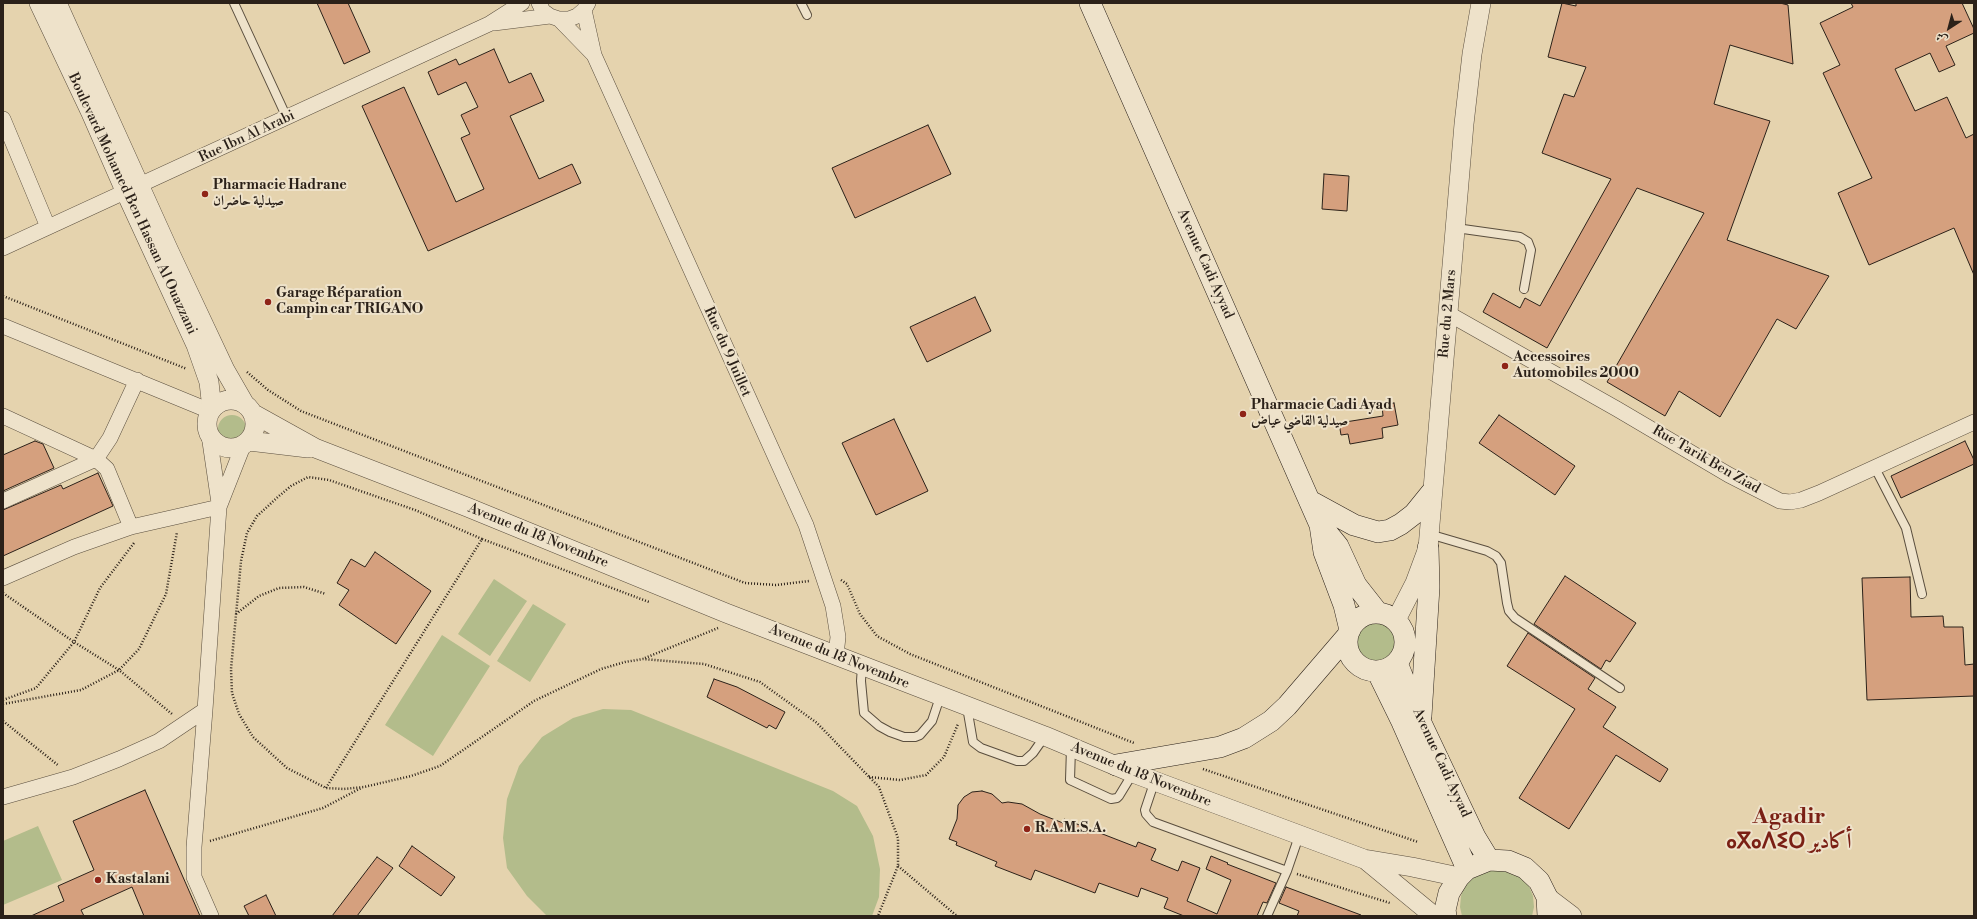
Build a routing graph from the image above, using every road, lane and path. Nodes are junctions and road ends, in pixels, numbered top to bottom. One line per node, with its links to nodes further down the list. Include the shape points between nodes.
1 (39, 3): 16 (street, Boulevard Mohamed Ben Hassan Al Ouazzani, via 91,113)
2 (57, 3): 16 (street, Boulevard Mohamed Ben Hassan Al Ouazzani)
3 (234, 3): 14 (lane)
4 (522, 3): 12 (street, Rue Ibn Al Arabi)
5 (538, 3): 11 (street, Rue du 9 Juillet)
6 (800, 3): 10 (lane)
7 (1090, 3): 38 (main road, Avenue Cadi Ayyad)
8 (1481, 3): 18 (street, Rue du 2 Mars, via 1471,62)
9 (586, 6): 11 (street, Rue Ibn Al Arabi, via 577,16 569,19); 13 (street, Rue du 9 Juillet)
10 (807, 15)
11 (555, 18): 12 (street, Rue Ibn Al Arabi); 13 (street, Rue du 9 Juillet)
12 (489, 24): 14 (street, Rue Ibn Al Arabi)
13 (594, 55): 47 (street, Rue du 9 Juillet, via 806,525)
14 (287, 118): 16 (street, Rue Ibn Al Arabi)
15 (5, 128): 17 (street)
16 (133, 189): 17 (street, Rue Ibn Al Arabi); 24 (street, Boulevard Mohamed Ben Hassan Al Ouazzani, via 169,251); 25 (street, Boulevard Mohamed Ben Hassan Al Ouazzani)
17 (48, 227): 19 (street, Rue Ibn Al Arabi)
18 (1456, 228): 20 (lane, via 1520,237 1528,242 1531,250); 22 (street, Rue du 2 Mars)
19 (3, 248)
20 (1524, 289)
21 (3, 296): 25 (path)
22 (1449, 314): 35 (street, Rue Tarik Ben Ziad, via 1729,475 1780,501 1801,500); 36 (street, Rue du 2 Mars)
23 (3, 326): 26 (street)
24 (225, 370): 27 (street, Boulevard Mohamed Ben Hassan Al Ouazzani); 47 (path, via 245,371 268,390 301,411 745,583 776,585)
25 (207, 376): 28 (street, Boulevard Mohamed Ben Hassan Al Ouazzani)
26 (137, 380): 28 (street); 34 (street, via 110,438)
27 (248, 408): 28 (street, via 238,401 227,400); 32 (street, via 255,427); 33 (street, Avenue du 18 Novembre)
28 (211, 410): 31 (street, via 206,425)
29 (3, 416): 34 (street)
30 (1974, 422): 35 (street, Rue Tarik Ben Ziad)
31 (209, 435): 32 (street, via 217,444 228,448 236,448); 39 (street)
32 (246, 443): 33 (street, Avenue du 18 Novembre); 39 (street)
33 (316, 448): 59 (street, Avenue du 18 Novembre)
34 (96, 458): 37 (street); 42 (street, via 107,469)
35 (1875, 468): 50 (lane, via 1906,528)
36 (1431, 494): 38 (main road, via 1414,514 1401,524 1390,530 1378,532 1354,525); 45 (street, Rue du 2 Mars)
37 (3, 501)
38 (1310, 501): 41 (main road, Avenue Cadi Ayyad)
39 (219, 505): 40 (street); 70 (street)
40 (180, 515): 42 (street); 63 (path, via 166,594 139,650)
41 (1320, 525): 53 (main road, Avenue Cadi Ayyad, via 1338,546 1356,584); 57 (main road, Avenue Cadi Ayyad, via 1324,552 1344,605)
42 (131, 527): 46 (street, via 74,547)
43 (482, 539): 51 (path); 52 (path, via 415,510 347,486 308,477 291,486 257,516 247,533 241,561); 83 (path)
44 (138, 541): 58 (path, via 132,545 100,588)
45 (1428, 541): 53 (street, Rue du 2 Mars, via 1415,583); 65 (lane, via 1487,551 1496,556 1501,563 1509,611 1515,618); 72 (main road, via 1429,587)
46 (3, 578)
47 (824, 578): 59 (street, Rue du 9 Juillet, via 836,623); 75 (path, via 836,578 847,584 860,614 877,636 910,654)
48 (3, 593): 58 (path)
49 (326, 594): 52 (path, via 304,588 279,588 260,596)
50 (1922, 594)
51 (654, 603)
52 (236, 614): 83 (path, via 231,669 232,693 239,714 253,737 267,751 287,768)
53 (1387, 616): 57 (main road, via 1361,616 1354,622); 61 (main road, via 1403,630 1406,641 1404,653)
54 (711, 625): 55 (path)
55 (718, 628): 56 (path); 60 (path)
56 (726, 630)
57 (1349, 633): 64 (main road, via 1347,646 1351,656 1366,670); 78 (main road, via 1272,721 1244,738 1220,747)
58 (74, 642): 63 (path); 67 (path, via 36,688)
59 (836, 655): 62 (street, Avenue du 18 Novembre)
60 (643, 659): 79 (path, via 704,664 760,682 817,723); 82 (path, via 602,669 534,701 440,766)
61 (1397, 663): 64 (main road, via 1388,669); 72 (main road, Avenue Cadi Ayyad)
62 (862, 666): 66 (street, Avenue du 18 Novembre); 66 (lane, via 864,713 890,732 904,736 920,735 932,721)
63 (119, 670): 68 (path, via 81,690); 73 (path)
64 (1377, 671): 92 (main road, Avenue Cadi Ayyad, via 1402,722)
65 (1620, 688)
66 (940, 697): 69 (street, Avenue du 18 Novembre)
67 (3, 700)
68 (3, 704)
69 (966, 707): 74 (street, Avenue du 18 Novembre); 74 (lane, via 974,742 981,748 1017,761 1024,761); 79 (path, via 944,757 926,775 900,780)
70 (205, 710): 73 (street); 87 (street)
71 (3, 721): 80 (path)
72 (1421, 723): 89 (main road, Avenue Cadi Ayyad, via 1475,837)
73 (185, 725): 80 (street, via 153,743)
74 (1045, 736): 76 (street, Avenue du 18 Novembre)
75 (1140, 746)
76 (1071, 747): 78 (street, Avenue du 18 Novembre); 78 (lane, via 1070,780 1111,799 1119,796)
77 (1197, 767): 86 (path)
78 (1125, 769): 81 (street, Avenue du 18 Novembre)
79 (868, 776): 90 (path, via 879,787 898,838)
80 (73, 777): 84 (street)
81 (1155, 780): 85 (street, Avenue du 18 Novembre); 91 (lane, via 1145,810 1153,822)
82 (364, 787): 83 (path); 87 (path, via 323,808)
83 (326, 788)
84 (3, 797)
85 (1299, 836): 88 (street, Avenue du 18 Novembre); 91 (lane)
86 (1418, 842)
87 (194, 846): 95 (street, via 194,877)
88 (1364, 860): 92 (street, Avenue du 18 Novembre); 99 (street, Avenue du 18 Novembre)
89 (1489, 860): 92 (main road); 94 (main road, via 1508,861 1525,868 1539,881)
90 (898, 866): 96 (path); 97 (path)
91 (1287, 871): 93 (path); 98 (lane)
92 (1463, 873): 100 (main road, via 1449,893)
93 (1396, 904)
94 (1548, 907): 101 (street)
95 (211, 916)
96 (878, 916)
97 (957, 916)
98 (1267, 916)
99 (1434, 916)
100 (1446, 916)
101 (1572, 916)

